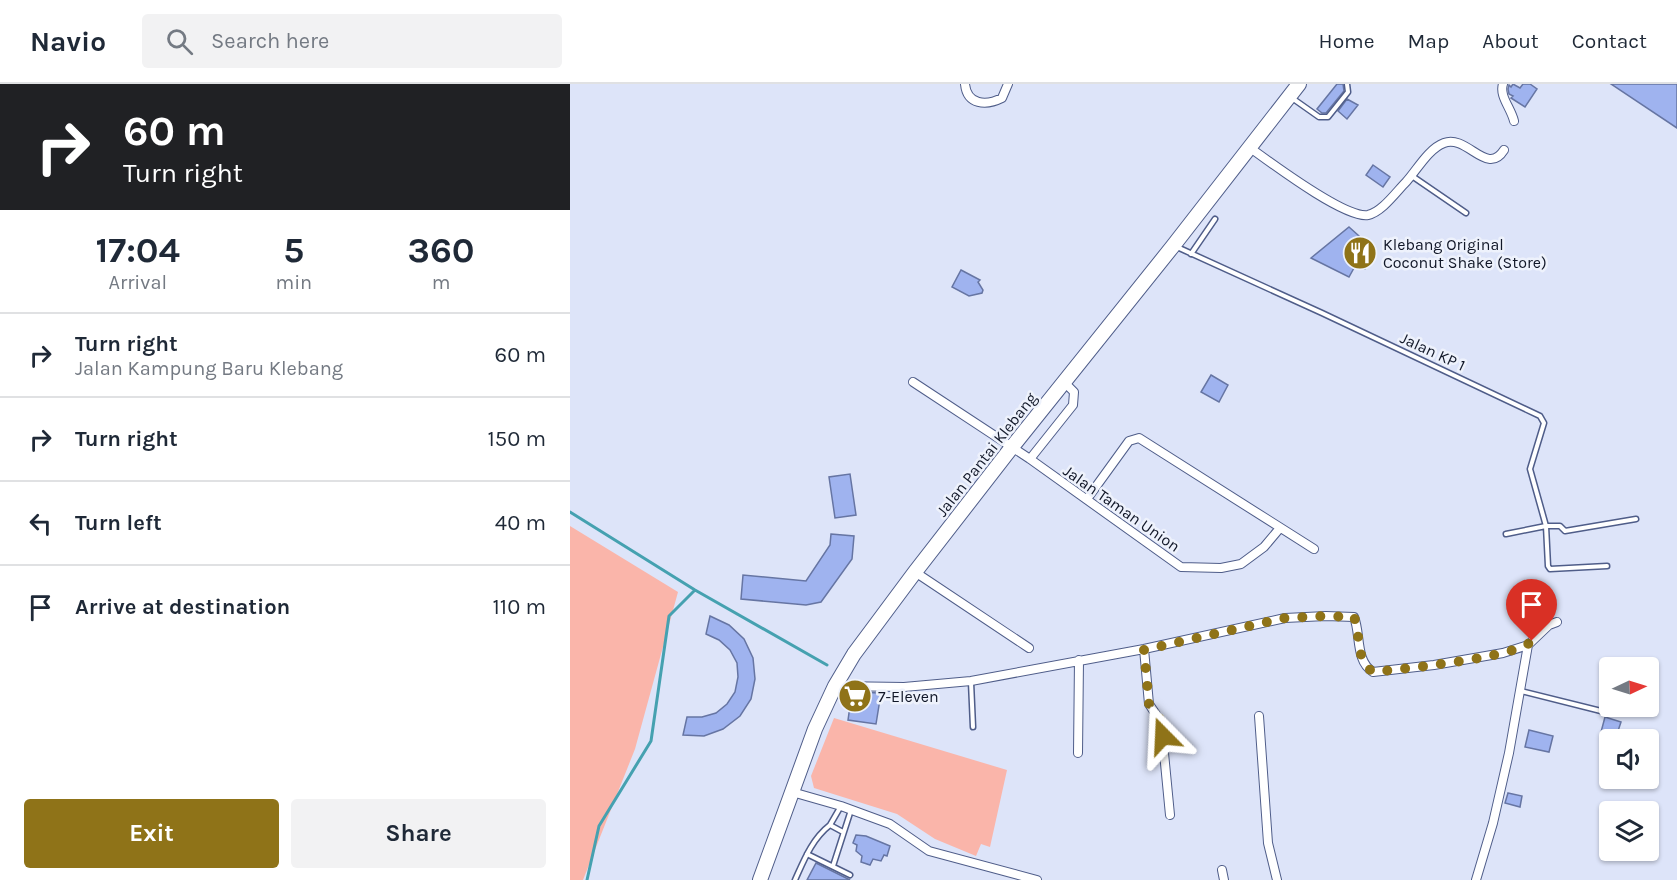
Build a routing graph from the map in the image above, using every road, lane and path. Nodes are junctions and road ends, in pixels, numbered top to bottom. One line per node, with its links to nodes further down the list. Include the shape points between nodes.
1 (965, 84): 2 (street, via 972,99 990,103 1002,98)
2 (1008, 84)
3 (1299, 84): 6 (highway, Jalan Pantai Klebang)
4 (1347, 84): 6 (lane, via 1348,92 1328,117 1319,117)
5 (1503, 84): 7 (street, via 1501,93)
6 (1289, 96): 8 (highway, Jalan Pantai Klebang)
7 (1514, 122)
8 (1249, 147): 10 (street, via 1337,206 1357,214 1377,211); 13 (highway, Jalan Pantai Klebang)
9 (1504, 150): 10 (street, via 1489,160 1461,143 1443,143)
10 (1412, 176): 11 (lane)
11 (1466, 213)
12 (1215, 219): 14 (lane)
13 (1173, 246): 14 (lane, Jalan KP 1); 16 (highway, Jalan Pantai Klebang)
14 (1191, 254): 21 (lane, Jalan KP 1, via 1540,416 1544,423 1530,469)
15 (913, 382): 17 (street, Jalan Taman Union)
16 (1064, 382): 17 (highway, Jalan Pantai Klebang); 18 (street, via 1074,392 1072,405)
17 (1012, 447): 18 (street, Jalan Taman Union); 26 (highway, Jalan Pantai Klebang)
18 (1030, 459): 19 (street, Jalan Taman Union)
19 (1087, 499): 22 (street, Jalan Taman Union, via 1181,567 1241,564 1264,547); 22 (street, via 1129,441 1139,438)
20 (1636, 519): 21 (lane, via 1564,531 1560,526)
21 (1546, 526): 23 (lane); 25 (lane, Jalan KP 1, via 1550,569)
22 (1280, 528): 24 (street)
23 (1506, 534)
24 (1314, 549)
25 (1607, 566)
26 (915, 572): 29 (street); 33 (highway, Jalan Pantai Klebang)
27 (1557, 622): 28 (street)
28 (1528, 645): 30 (street, via 1503,653 1373,672 1362,657 1354,617 1326,616 1285,618); 34 (street)
29 (1029, 648)
30 (1144, 650): 31 (street); 42 (street, via 1149,704 1161,722)
31 (1079, 660): 32 (street); 38 (street)
32 (970, 681): 33 (street, via 904,687); 37 (lane)
33 (835, 686): 39 (highway, Jalan Pantai Klebang)
34 (1520, 691): 35 (lane); 54 (street, via 1493,823)
35 (1599, 711)
36 (1259, 716): 53 (street, via 1268,843)
37 (973, 727)
38 (1078, 753)
39 (792, 792): 40 (street); 49 (highway, Jalan Pantai Klebang)
40 (841, 806): 41 (street); 43 (lane)
41 (851, 810): 44 (lane); 51 (street, via 890,824 929,851)
42 (1170, 815)
43 (830, 825): 44 (lane); 45 (lane)
44 (843, 832): 46 (lane)
45 (807, 854): 46 (lane); 50 (lane)
46 (832, 866): 48 (lane)
47 (1222, 870): 52 (street)
48 (850, 875)
49 (760, 880)
50 (795, 880)
51 (1037, 880)
52 (1224, 880)
53 (1277, 880)
54 (1476, 880)

